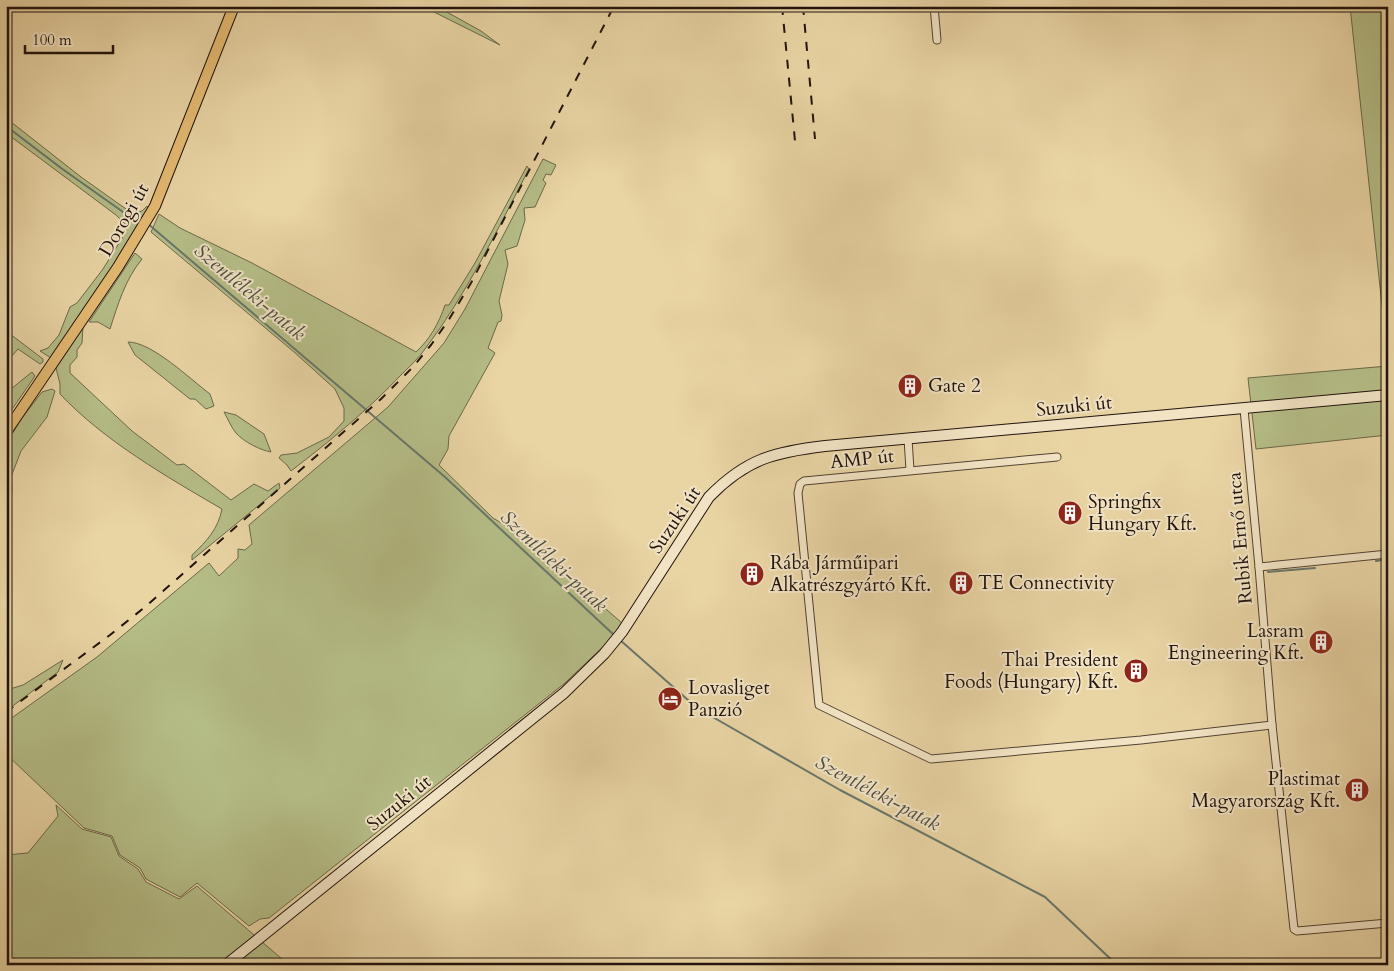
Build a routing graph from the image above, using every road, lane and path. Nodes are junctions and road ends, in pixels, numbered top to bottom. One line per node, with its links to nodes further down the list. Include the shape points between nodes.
1 (234, 6): 6 (main road, Dorogi út, via 161,192 145,223)
2 (934, 6): 3 (street)
3 (937, 40)
4 (1387, 394): 5 (main road, Suzuki út)
5 (1244, 409): 7 (main road, Suzuki út); 11 (street, Rubik Ernő utca)
6 (6, 432)
7 (908, 439): 9 (street); 14 (main road, Suzuki út, via 785,451 761,459 722,484 700,508 622,632 590,668)
8 (1057, 457): 9 (street, AMP út)
9 (910, 470): 12 (street, AMP út, via 800,484 804,565 819,706 931,759)
10 (1388, 554): 11 (street)
11 (1259, 567): 12 (street, Rubik Ernő utca)
12 (1272, 725): 13 (street, Rubik Ernő utca, via 1294,928 1297,931)
13 (1388, 923)
14 (226, 965)

